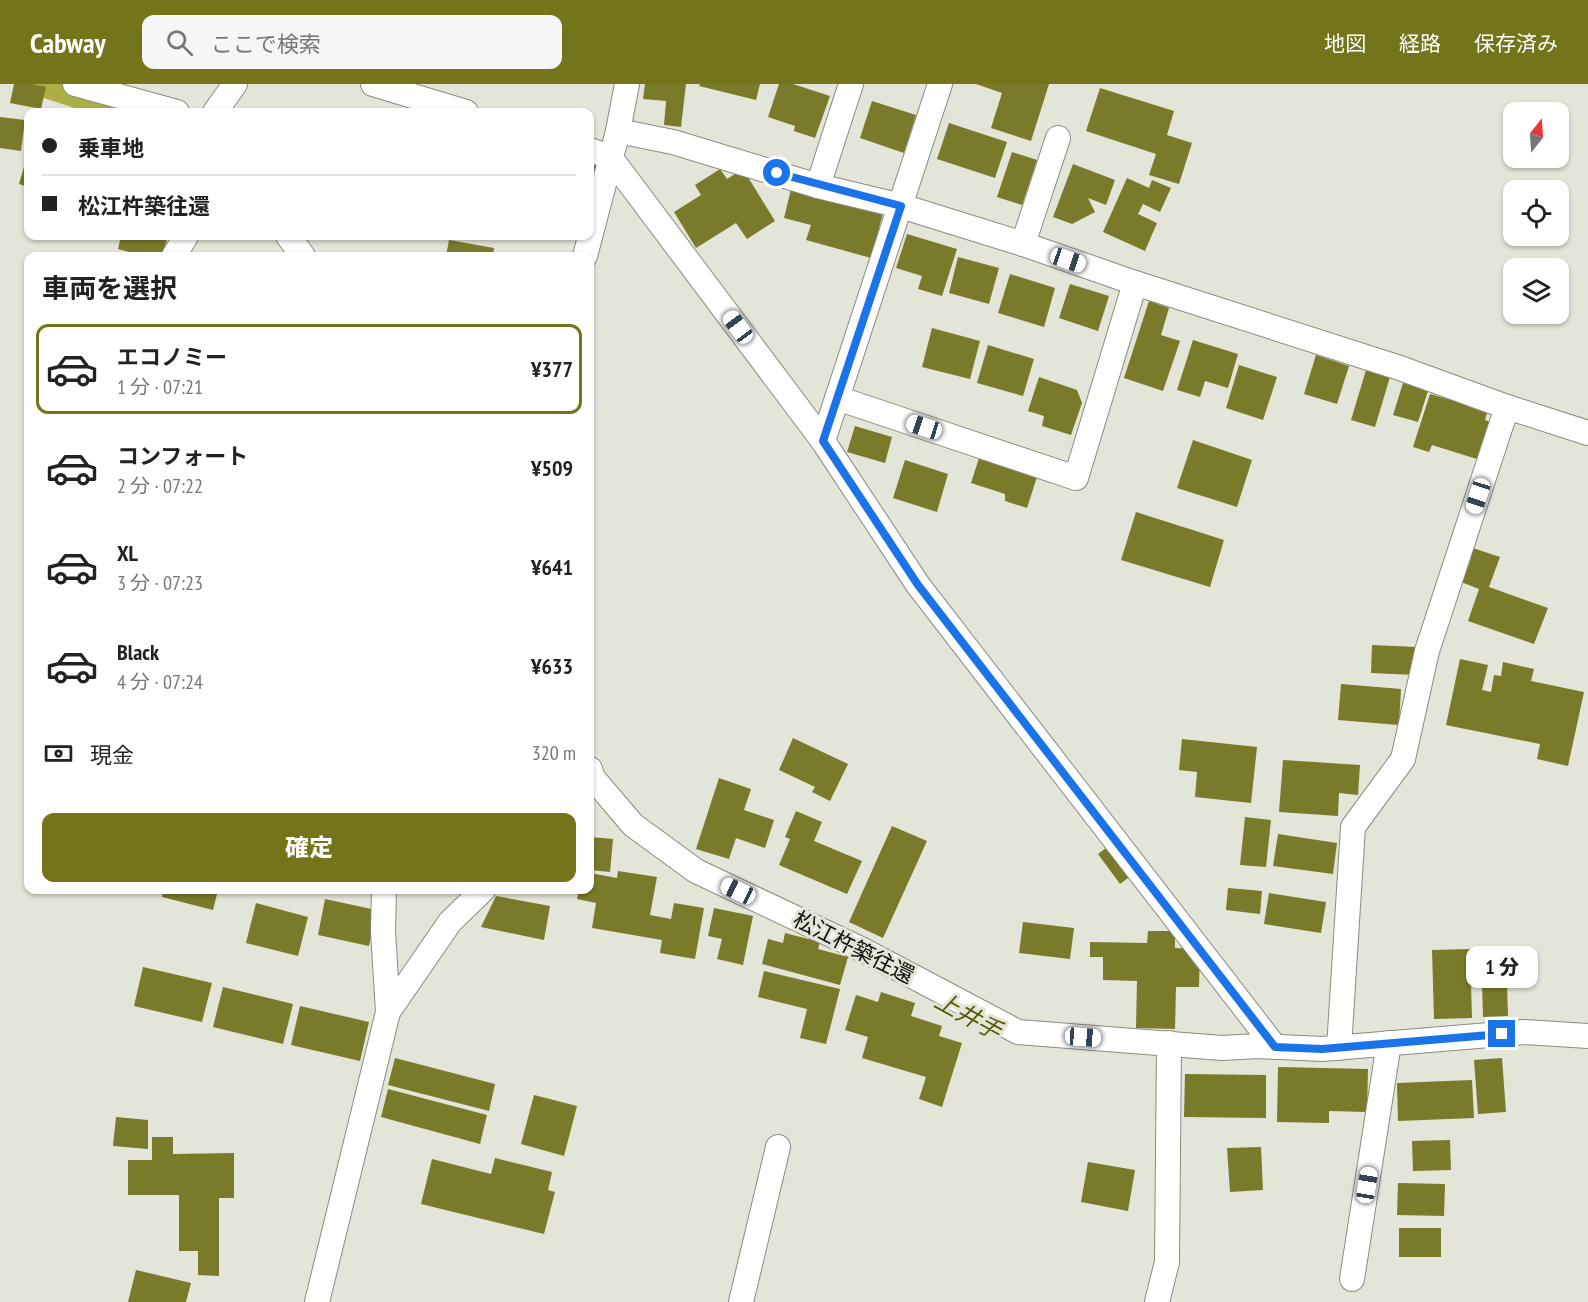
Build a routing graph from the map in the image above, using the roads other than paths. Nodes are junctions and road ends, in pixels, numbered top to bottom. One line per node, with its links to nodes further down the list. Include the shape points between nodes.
1 (75, 84): 7 (street)
2 (235, 84): 8 (street)
3 (372, 84): 9 (street)
4 (627, 84): 10 (street)
5 (851, 84): 13 (street)
6 (940, 84): 15 (street)
7 (162, 108)
8 (218, 108)
9 (453, 108)
10 (618, 131): 12 (street); 13 (street, via 672,142)
11 (1058, 138): 16 (street)
12 (600, 153): 14 (street); 21 (street)
13 (818, 186): 15 (street)
14 (594, 194)
15 (901, 206): 16 (street); 18 (street)
16 (1023, 244): 17 (street)
17 (1135, 283): 18 (street, via 1076,478); 19 (street)
18 (837, 398): 21 (street)
19 (1508, 407): 20 (street); 30 (street, via 1427,651 1403,759 1353,826)
20 (1588, 433)
21 (823, 441): 29 (street, via 918,585)
22 (594, 780): 27 (street, 松江杵築往還, via 633,825 696,871 863,950 1018,1032)
23 (384, 894): 25 (street)
24 (479, 894): 25 (street, via 450,922)
25 (388, 1012): 33 (street)
26 (1588, 1036): 28 (street, 松江杵築往還, via 1525,1032)
27 (1169, 1043): 29 (street, 松江杵築往還); 35 (street, via 1167,1262)
28 (1389, 1043): 30 (street, 松江杵築往還); 32 (street)
29 (1275, 1047): 30 (street, 松江杵築往還)
30 (1339, 1048)
31 (778, 1147): 34 (street)
32 (1352, 1279)
33 (317, 1302)
34 (741, 1302)
35 (1157, 1302)

